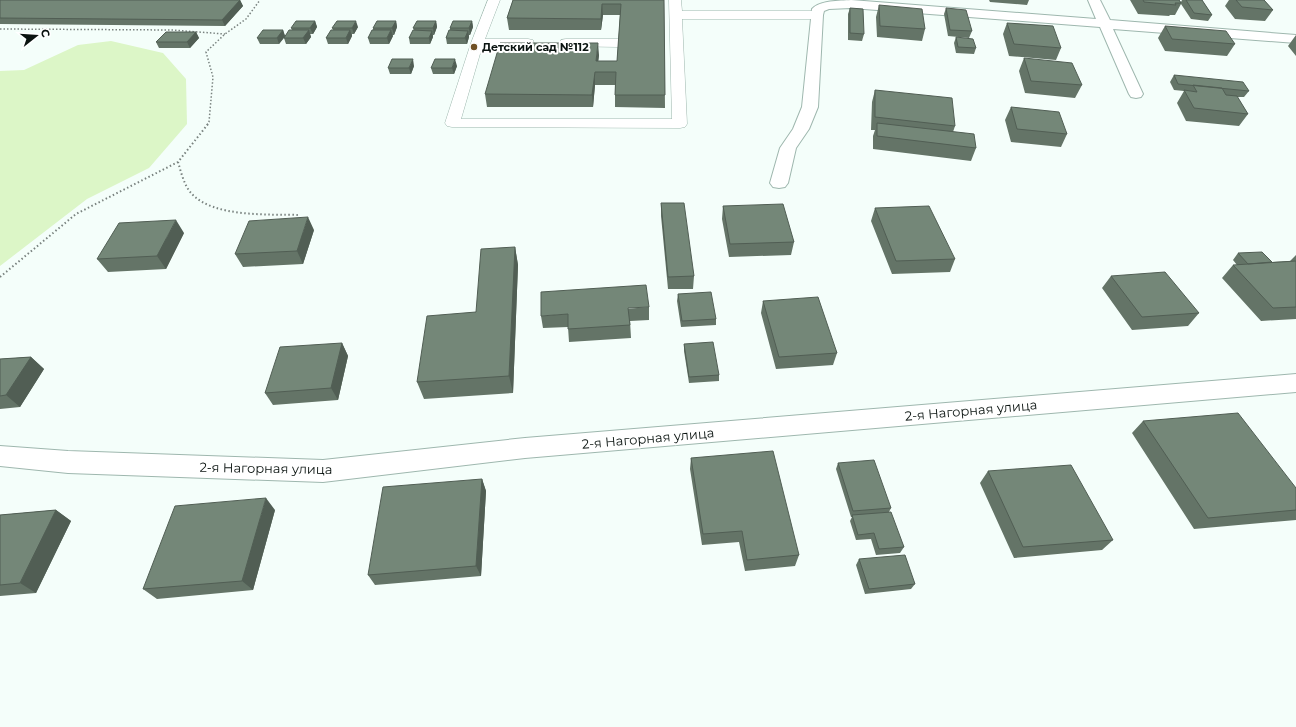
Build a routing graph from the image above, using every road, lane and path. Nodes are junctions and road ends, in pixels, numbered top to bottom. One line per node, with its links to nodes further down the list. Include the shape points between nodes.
1 (260, 0): 9 (path, via 246,20)
2 (494, 0): 11 (lane)
3 (675, 0): 5 (lane)
4 (1094, 0): 7 (street)
5 (676, 15): 6 (lane); 11 (lane, via 680,124 452,123)
6 (817, 15): 7 (street, via 818,9 840,3); 17 (street, via 810,107 801,129 788,148)
7 (1104, 24): 10 (street); 15 (street)
8 (0, 29): 9 (path, via 172,30)
9 (225, 34): 16 (path, via 206,52 213,77 209,122)
10 (1296, 39)
11 (477, 43): 12 (lane)
12 (540, 43)
13 (556, 43): 14 (lane)
14 (620, 43)
15 (1136, 94)
16 (178, 162): 18 (path, via 191,194 206,205 240,213); 19 (path, via 76,214)
17 (780, 183)
18 (300, 215)
19 (0, 277)
20 (1296, 383): 21 (street, 2-я Нагорная улица, via 525,448 323,471 68,462)
21 (0, 456)

